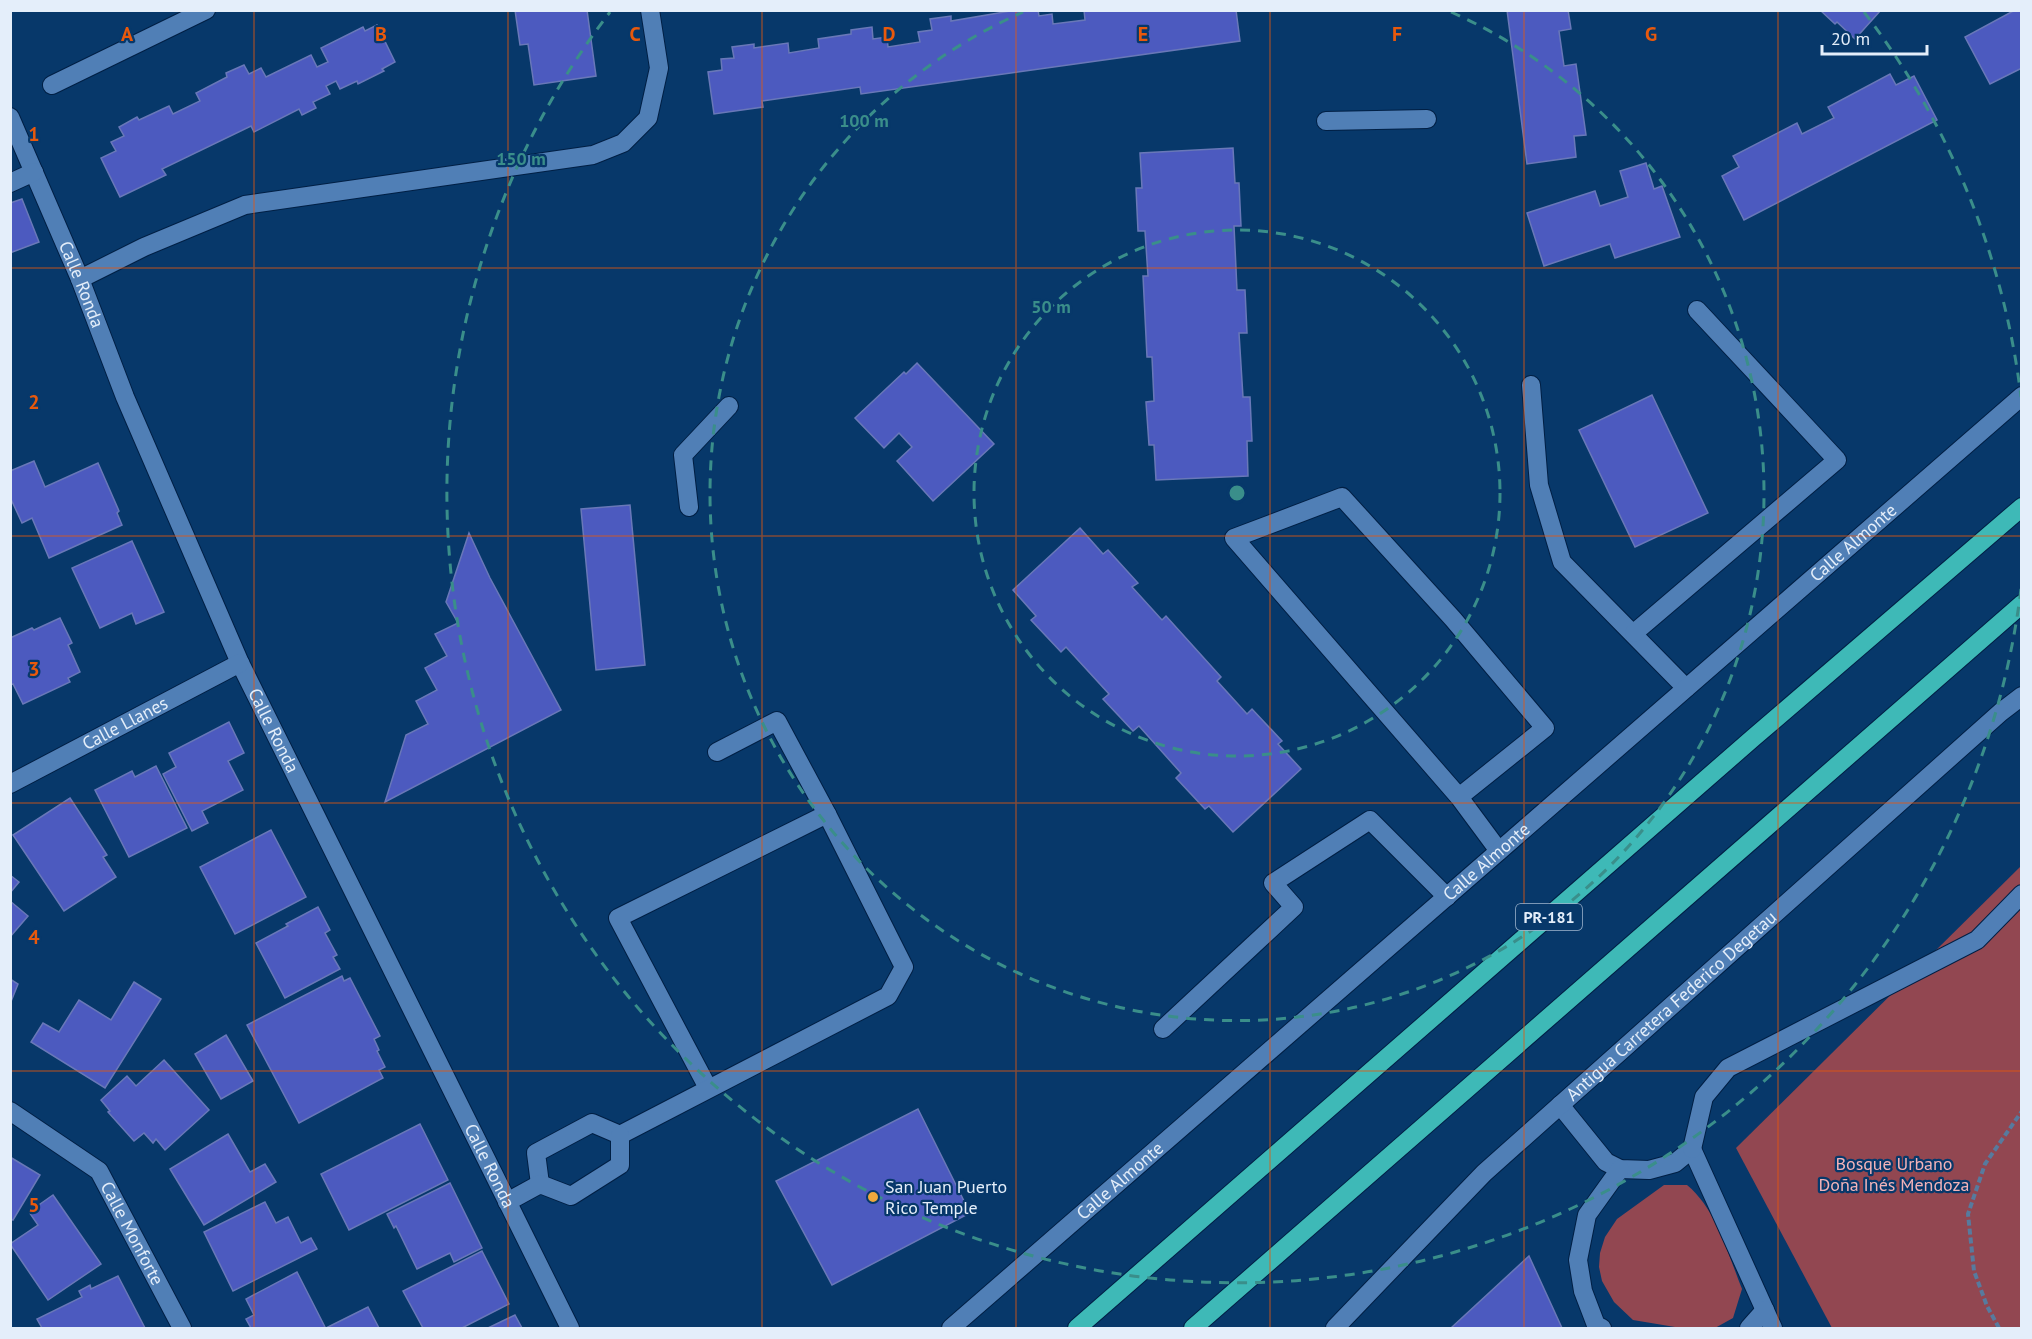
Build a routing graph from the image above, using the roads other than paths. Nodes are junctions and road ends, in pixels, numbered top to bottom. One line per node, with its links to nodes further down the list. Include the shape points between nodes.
1 (206, 10): 3 (street)
2 (650, 10): 9 (street, via 659,68 648,118 623,143 593,155 245,205 144,247)
3 (52, 85)
4 (10, 117): 7 (street, Calle Ronda)
5 (1427, 119): 6 (street)
6 (1326, 121)
7 (34, 172): 8 (street); 9 (street, Calle Ronda)
8 (10, 183)
9 (80, 279): 18 (street, Calle Ronda, via 125,397)
10 (1697, 310): 17 (street, via 1837,460)
11 (1531, 385): 17 (street, via 1539,485 1562,562)
12 (2022, 396): 19 (street, Calle Almonte)
13 (729, 406): 14 (street, via 683,455)
14 (689, 507)
15 (2022, 507): 41 (highway, PR-181)
16 (2022, 604): 42 (highway)
17 (1634, 633): 19 (street)
18 (240, 663): 22 (street, Calle Llanes); 36 (street, Calle Ronda)
19 (1686, 688): 25 (street, Calle Almonte)
20 (2022, 696): 30 (street, Antigua Carretera Federico Degetau)
21 (717, 752): 24 (street, via 777,721)
22 (10, 784)
23 (1459, 797): 23 (street, via 1444,779 1234,538 1342,497 1453,619 1545,728); 25 (street)
24 (827, 814): 29 (street, via 904,967 888,996); 29 (street, via 618,918)
25 (1498, 851): 27 (street, Calle Almonte)
26 (2022, 894): 33 (street, via 1977,940 1728,1068 1704,1097)
27 (1447, 897): 28 (street, via 1370,820 1273,883 1294,907); 40 (street, Calle Almonte)
28 (1162, 1029)
29 (708, 1088): 32 (street)
30 (1560, 1105): 34 (street, via 1606,1162); 43 (street, Antigua Carretera Federico Degetau, via 1484,1173)
31 (10, 1111): 38 (street, Calle Monforte, via 99,1170)
32 (620, 1135): 35 (street, via 620,1165 571,1196); 35 (street, via 592,1123 542,1149 536,1153)
33 (1692, 1149): 34 (street, via 1675,1163 1649,1170); 37 (street)
34 (1620, 1169): 44 (street, via 1587,1215 1578,1260 1583,1291 1596,1325)
35 (540, 1184): 36 (street)
36 (507, 1202): 39 (street, Calle Ronda)
37 (1765, 1310): 45 (street); 46 (street)
38 (182, 1329)
39 (570, 1329)
40 (951, 1329)
41 (1077, 1329)
42 (1193, 1329)
43 (1335, 1329)
44 (1602, 1329)
45 (1749, 1329)
46 (1773, 1329)

